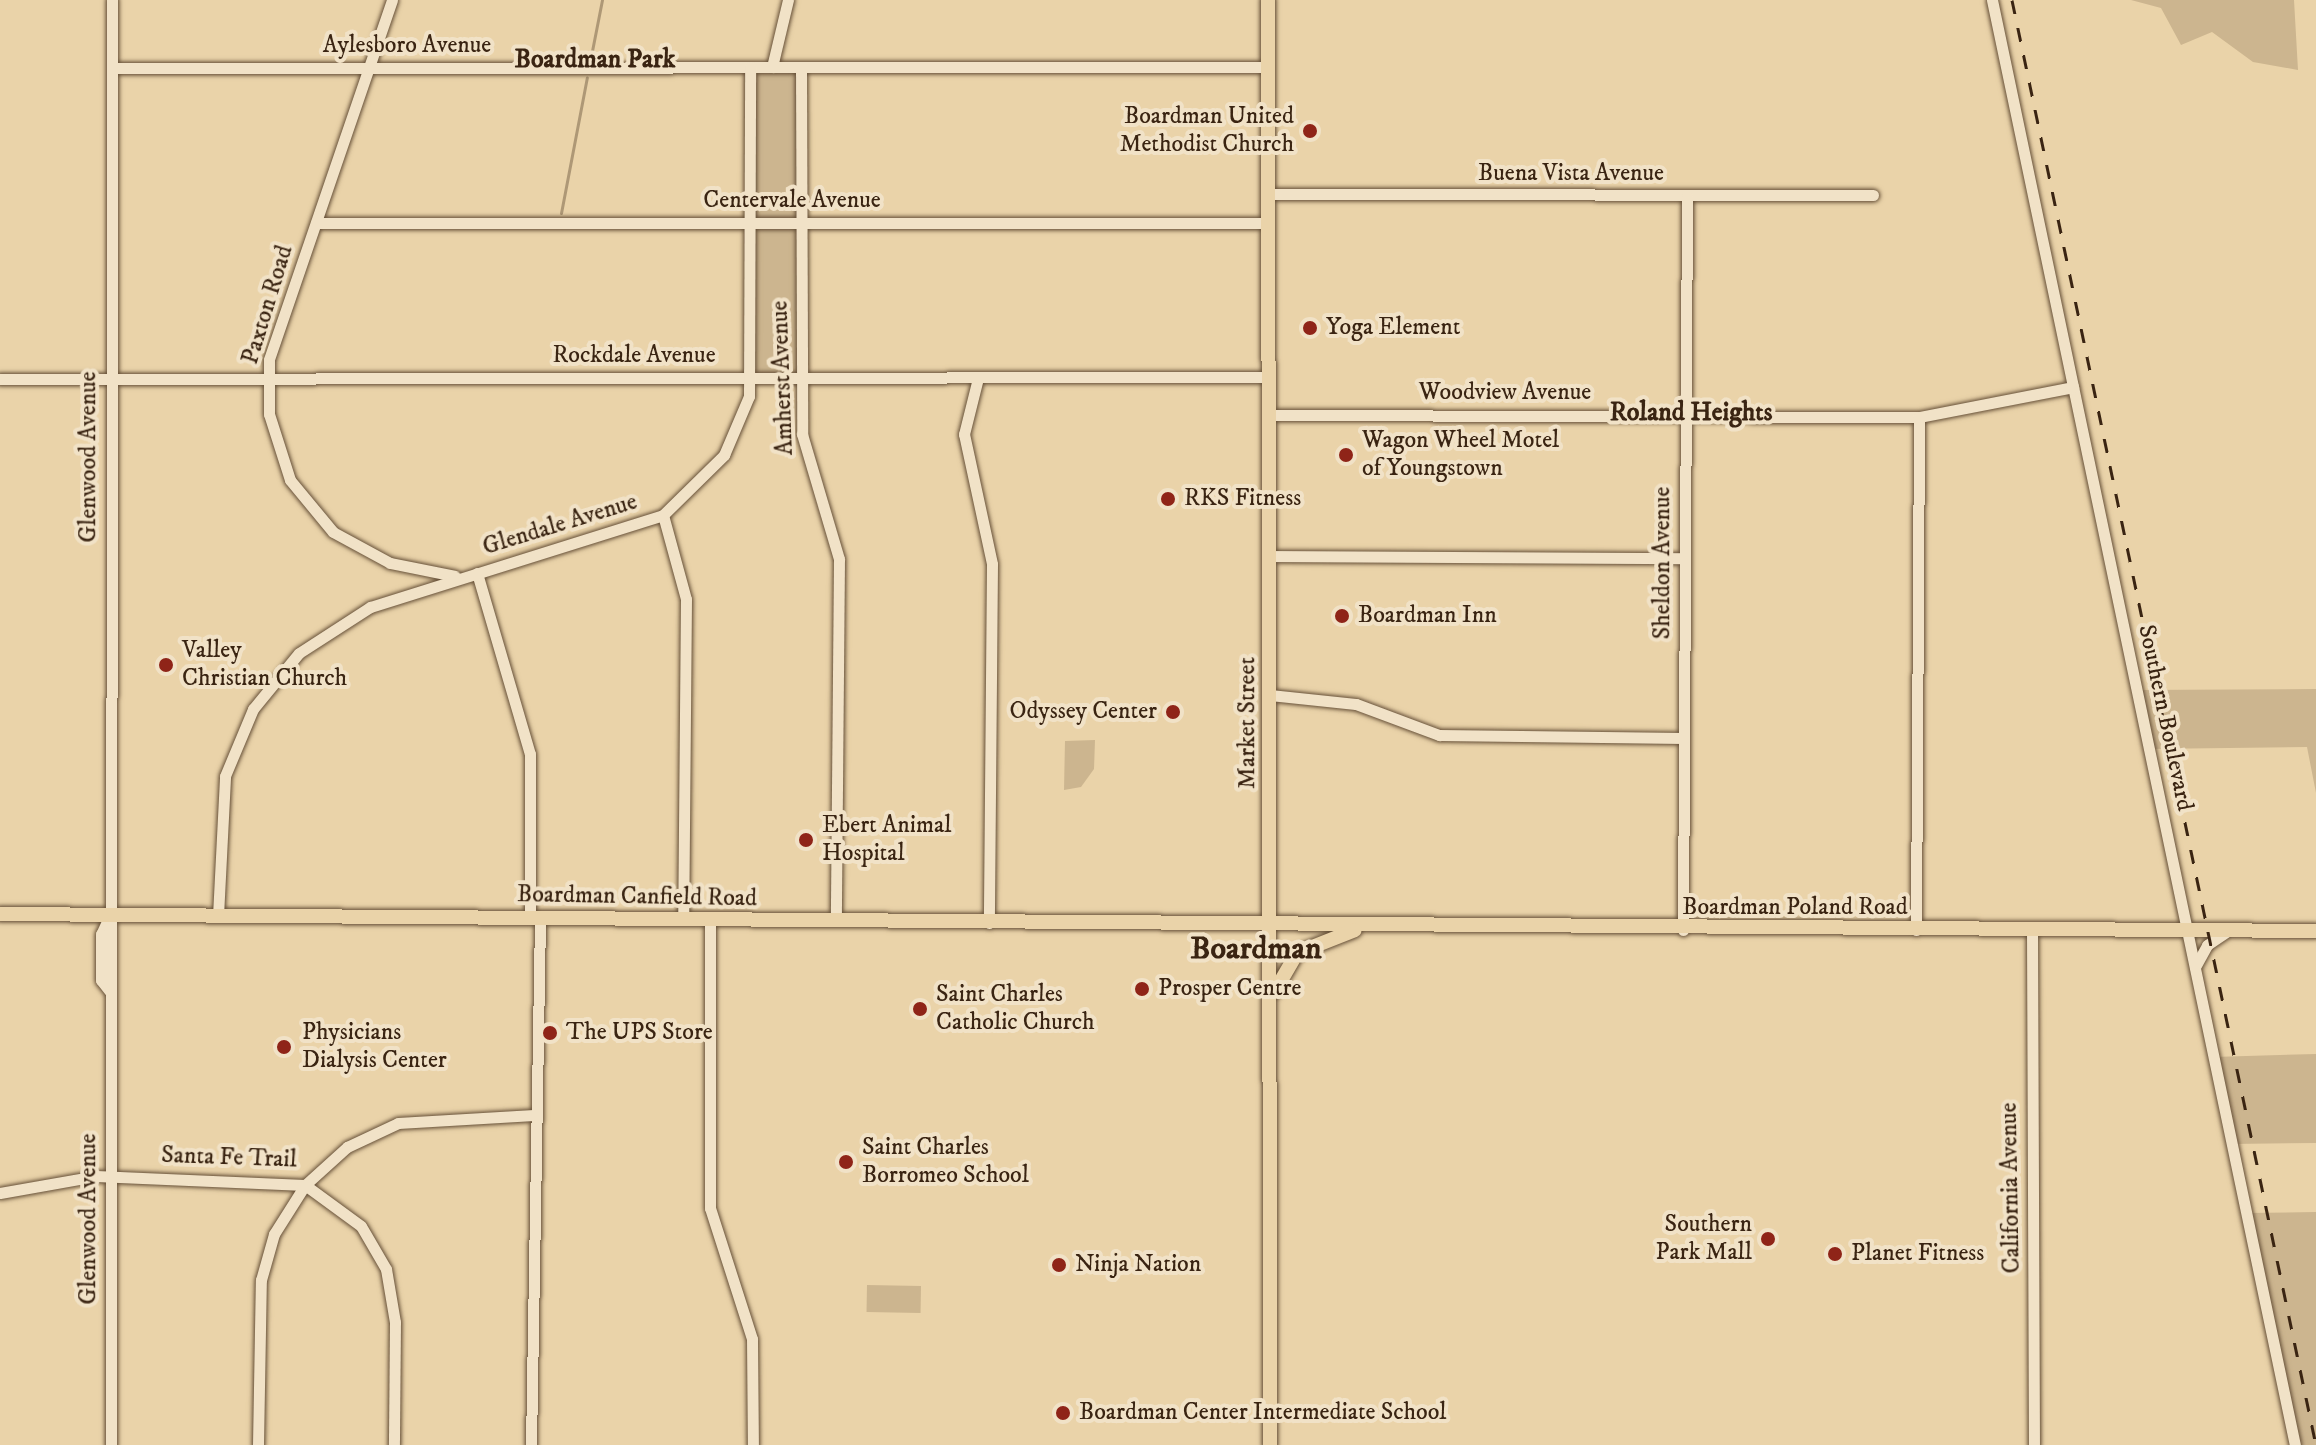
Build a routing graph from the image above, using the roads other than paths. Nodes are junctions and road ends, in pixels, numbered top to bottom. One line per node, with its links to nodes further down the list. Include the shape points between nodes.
1 (112, 0): 10 (street, Glenwood Avenue)
2 (392, 0): 11 (street, Paxton Road)
3 (788, 0): 7 (street)
4 (1268, 0): 9 (main road, Market Street)
5 (1992, 0): 26 (street, Southern Boulevard)
6 (750, 67): 7 (street); 11 (street, Aylesboro Avenue); 16 (street, Glendale Avenue)
7 (772, 67): 8 (street)
8 (801, 67): 9 (street); 17 (street, Amherst Avenue)
9 (1268, 67): 12 (main road, Market Street)
10 (112, 68): 11 (street, Aylesboro Avenue); 23 (street, Glenwood Avenue)
11 (368, 68): 15 (street, Paxton Road)
12 (1269, 194): 14 (street, Buena Vista Avenue); 18 (main road, Market Street)
13 (1873, 195): 14 (street, Buena Vista Avenue)
14 (1687, 197): 28 (street, Sheldon Avenue)
15 (316, 223): 16 (street, Centervale Avenue); 20 (street, Paxton Road)
16 (749, 223): 17 (street, Centervale Avenue); 24 (street, Glendale Avenue)
17 (802, 223): 18 (street, Centervale Avenue); 25 (street, Amherst Avenue)
18 (1268, 223): 19 (main road, Market Street)
19 (1269, 377): 21 (street, Rockdale Avenue); 27 (main road, Market Street)
20 (268, 378): 23 (street, Rockdale Avenue); 24 (street, Rockdale Avenue); 34 (street, Paxton Road, via 276,448 317,516 374,557)
21 (978, 378): 25 (street, Rockdale Avenue); 44 (street, via 964,434 992,564)
22 (0, 379): 23 (street, Rockdale Avenue)
23 (111, 379): 38 (street, Glenwood Avenue)
24 (749, 379): 25 (street, Rockdale Avenue); 30 (street, Glendale Avenue, via 724,455)
25 (801, 379): 43 (street, Amherst Avenue, via 804,452 839,559)
26 (2073, 387): 29 (street, Woodview Avenue); 50 (street, Southern Boulevard)
27 (1269, 415): 28 (street, Woodview Avenue); 31 (main road, Market Street)
28 (1686, 416): 29 (street, Woodview Avenue); 32 (street, Sheldon Avenue)
29 (1919, 417): 48 (street)
30 (663, 515): 33 (street, Glendale Avenue); 41 (street, via 686,599)
31 (1270, 556): 32 (street); 35 (main road, Market Street)
32 (1685, 558): 36 (street, Sheldon Avenue)
33 (477, 573): 34 (street, Glendale Avenue); 40 (street, via 530,754)
34 (457, 577): 39 (street, Glendale Avenue, via 336,625 266,689 225,776)
35 (1270, 695): 36 (street, via 1356,704 1439,735); 45 (main road, Market Street)
36 (1684, 738): 47 (street, Sheldon Avenue)
37 (0, 914): 38 (main road, Boardman Canfield Road)
38 (110, 915): 39 (main road, Boardman Canfield Road); 56 (street, Glenwood Avenue, via 116,934)
39 (218, 916): 40 (main road, Boardman Canfield Road)
40 (535, 918): 41 (main road, Boardman Canfield Road); 55 (street)
41 (683, 920): 42 (main road, Boardman Canfield Road)
42 (710, 920): 43 (main road, Boardman Canfield Road); 63 (street, via 710,1208 752,1339)
43 (836, 921): 44 (main road, Boardman Canfield Road)
44 (989, 923): 45 (main road, Boardman Canfield Road)
45 (1273, 925): 46 (main road, Boardman Poland Road); 54 (main road, Market Street)
46 (1379, 926): 47 (main road, Boardman Poland Road); 54 (main road, via 1306,947)
47 (1683, 930): 48 (main road, Boardman Poland Road)
48 (1916, 930): 49 (main road, Boardman Poland Road)
49 (2032, 930): 50 (main road, Boardman Poland Road); 65 (street, California Avenue)
50 (2187, 930): 51 (main road, Boardman Poland Road); 53 (street, Southern Boulevard)
51 (2228, 930): 52 (main road, Boardman Poland Road); 53 (street, via 2208,943)
52 (2316, 931)
53 (2195, 968): 66 (street, Southern Boulevard)
54 (1273, 995): 64 (main road, Market Street)
55 (534, 1115): 57 (street, Santa Fe Trail, via 398,1123 347,1147); 62 (street)
56 (111, 1177): 57 (street, Santa Fe Trail); 58 (street, Santa Fe Trail); 59 (street, Glenwood Avenue)
57 (305, 1185): 60 (street, via 274,1234 261,1280); 61 (street, via 355,1219 386,1269 395,1322)
58 (0, 1193)
59 (111, 1445)
60 (258, 1445)
61 (394, 1445)
62 (531, 1445)
63 (753, 1445)
64 (1270, 1445)
65 (2034, 1445)
66 (2295, 1445)

